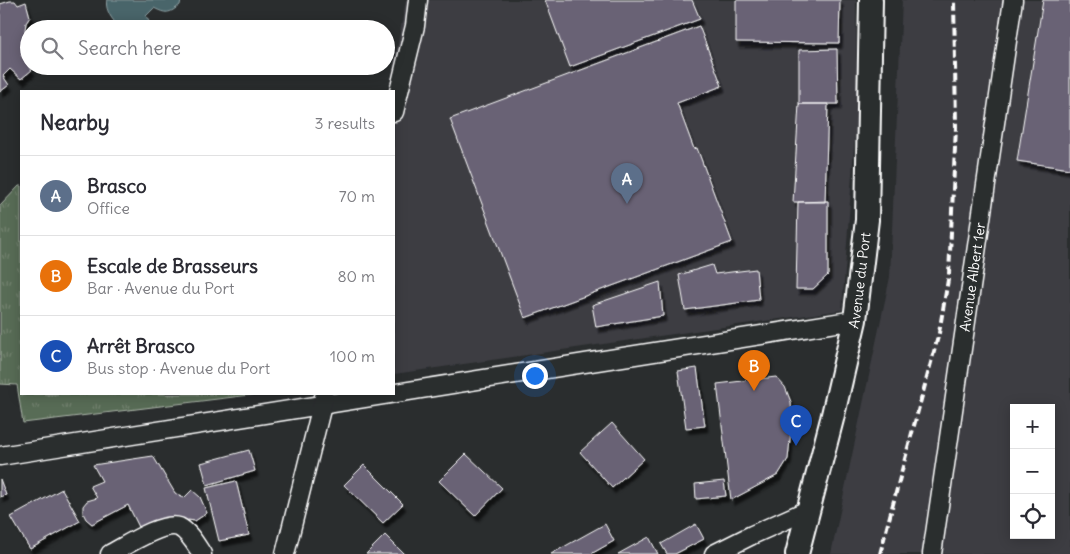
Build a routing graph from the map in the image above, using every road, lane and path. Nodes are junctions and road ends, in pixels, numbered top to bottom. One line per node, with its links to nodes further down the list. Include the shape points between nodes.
1 (418, 0): 4 (street)
2 (872, 0): 5 (main road, Avenue du Port, via 867,220)
3 (1013, 0): 16 (street, Avenue Albert 1er)
4 (395, 108)
5 (855, 320): 6 (street); 10 (main road, Avenue du Port)
6 (395, 389)
7 (356, 395): 8 (street)
8 (323, 400): 9 (street); 13 (street)
9 (0, 456)
10 (808, 510): 14 (street); 15 (main road, Avenue du Port)
11 (110, 554): 12 (street, via 156,530 177,526 193,540)
12 (202, 554)
13 (285, 554)
14 (714, 554)
15 (797, 554)
16 (932, 554)

